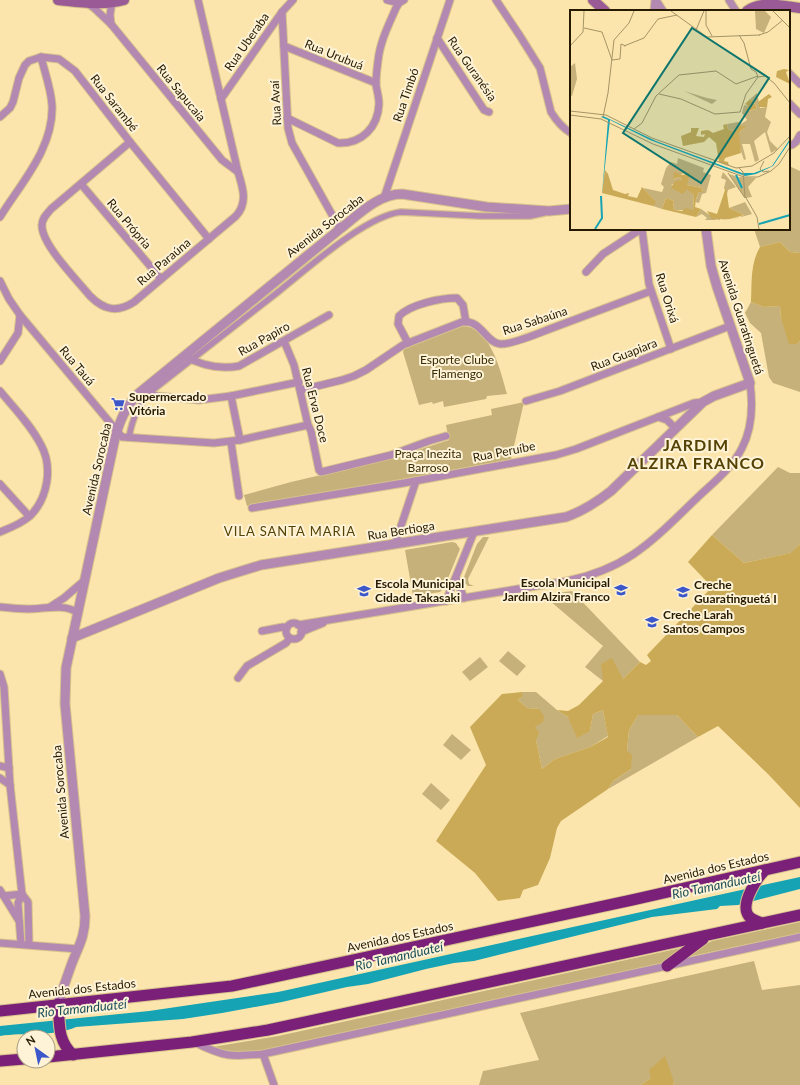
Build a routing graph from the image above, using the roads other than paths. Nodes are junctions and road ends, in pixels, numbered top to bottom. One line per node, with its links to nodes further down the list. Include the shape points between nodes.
1 (58, 0): 13 (main road)
2 (124, 0): 11 (main road)
3 (198, 0): 28 (street, Rua Paraúna)
4 (293, 0): 20 (street, Rua Uberaba)
5 (387, 0): 12 (street)
6 (450, 0): 22 (street, Rua Timbó)
7 (496, 0): 34 (street, via 540,68 551,112 563,128)
8 (593, 0): 15 (main road)
9 (655, 0): 16 (street); 17 (street)
10 (729, 0): 18 (street)
11 (112, 2): 13 (main road); 21 (street)
12 (401, 2): 26 (street, via 381,44)
13 (87, 3): 21 (street, Rua Sapucaia)
14 (800, 8): 19 (main road, via 764,4)
15 (601, 10)
16 (654, 10)
17 (662, 10)
18 (735, 10)
19 (749, 10)
20 (282, 12): 23 (street, Rua Avaí); 28 (street, Rua Uberaba)
21 (111, 24): 38 (street, Rua Sapucaia, via 222,160)
22 (437, 38): 30 (street, Rua Guranésia, via 484,110); 40 (street, Rua Timbó)
23 (284, 46): 26 (street, Rua Urubuá); 33 (street, Rua Avaí)
24 (41, 57): 32 (street, via 25,65 13,102); 36 (street, Rua Sarambé, via 59,59 75,71); 43 (street, via 51,95 49,133 39,157)
25 (790, 74): 27 (street)
26 (376, 83): 33 (street, via 379,103 377,118 371,129 355,141 338,142)
27 (800, 84)
28 (221, 99): 38 (street, Rua Paraúna)
29 (790, 104): 31 (street)
30 (489, 112)
31 (800, 114)
32 (0, 117)
33 (287, 118): 44 (street, Rua Avaí, via 292,143)
34 (570, 132)
35 (800, 135): 37 (street, via 796,142)
36 (130, 142): 39 (street, Rua Paraúna); 48 (street, Rua Sarambé)
37 (790, 144)
38 (238, 172): 48 (street, Rua Paraúna, via 243,191 242,208)
39 (81, 184): 50 (street, Rua Própria); 50 (street, Rua Paraúna, via 46,214 43,231 49,247 90,296 107,308 122,308 134,302)
40 (384, 198): 42 (street, Avenida Sorocaba, via 402,194 487,207); 44 (street, Avenida Sorocaba, via 372,204)
41 (570, 209): 42 (street, Avenida Sorocaba)
42 (549, 211): 60 (street, Avenida Sorocaba, via 530,216 401,212 389,214 338,245)
43 (0, 217)
44 (340, 229): 60 (street, Avenida Sorocaba)
45 (640, 230): 49 (street, via 603,254)
46 (642, 230): 52 (street, Rua Orixá)
47 (706, 230): 56 (street, Avenida Guaratinguetá, via 711,266)
48 (209, 239): 50 (street, Rua Paraúna)
49 (586, 272)
50 (161, 279)
51 (0, 281): 53 (street, Rua Tauá)
52 (651, 291): 55 (street, Rua Sabaúna, via 504,344 495,342 481,329); 59 (street, Rua Orixá)
53 (20, 315): 61 (street, via 18,333); 73 (street, Rua Tauá)
54 (329, 315): 57 (street, Rua Papiro)
55 (466, 322): 58 (street); 58 (street, via 463,305 457,298 433,301 407,310 399,316 398,321)
56 (730, 326): 59 (street, Rua Guapiara); 63 (street, Avenida Guaratinguetá)
57 (284, 341): 60 (street, Rua Papiro, via 232,368 214,367); 62 (street, Rua Erva Doce)
58 (408, 343): 64 (street, via 354,376)
59 (671, 349): 68 (street, Rua Guapiara, via 560,391)
60 (188, 358): 66 (street, Avenida Sorocaba)
61 (0, 361)
62 (298, 382): 64 (street, Rua Erva Doce); 67 (street)
63 (750, 382): 69 (street, Rua Peruíbe); 88 (street, Avenida Guaratinguetá, via 751,419 738,455 726,470 642,549 612,567 580,578)
64 (301, 390): 71 (street, Rua Erva Doce)
65 (0, 391): 82 (street, via 37,437 46,455 47,481 40,503)
66 (147, 391): 67 (street, via 157,396 199,400); 73 (street, Avenida Sorocaba, via 135,397 127,406); 75 (street, via 133,418)
67 (231, 396): 76 (street)
68 (526, 401)
69 (703, 402): 70 (street, Rua Peruíbe); 72 (street, Rua Bertioga)
70 (658, 417): 72 (street, via 667,420); 78 (street, Rua Peruíbe, via 556,455)
71 (308, 425): 74 (street, Rua Erva Doce, via 321,472 392,455); 76 (street)
72 (675, 428): 84 (street, Rua Bertioga, via 611,491 581,511 566,517)
73 (117, 431): 75 (street, Rua Tauá, via 122,437); 87 (street, Avenida Sorocaba)
74 (446, 436)
75 (129, 438): 77 (street, via 202,443)
76 (240, 440): 77 (street)
77 (231, 442): 80 (street)
78 (416, 481): 81 (street, Rua Peruíbe); 85 (street)
79 (0, 484): 82 (street)
80 (239, 496)
81 (252, 508)
82 (29, 516): 83 (street, via 17,525)
83 (0, 532)
84 (474, 532): 85 (street, Rua Bertioga); 86 (street)
85 (395, 544): 98 (street, Rua Bertioga, via 246,569)
86 (456, 578): 88 (street); 89 (street)
87 (85, 580): 91 (street, via 64,598); 92 (street, Avenida Sorocaba)
88 (464, 598): 89 (street, Avenida Guaratinguetá)
89 (446, 601): 93 (street, Avenida Guaratinguetá)
90 (0, 607): 91 (street)
91 (47, 608): 92 (street, via 68,608)
92 (78, 613): 98 (street, Avenida Sorocaba)
93 (328, 620): 94 (street, Avenida Guaratinguetá); 97 (street, Avenida Guaratinguetá)
94 (298, 625): 95 (street, via 292,624); 97 (street)
95 (287, 628): 96 (street); 99 (street, via 286,634)
96 (262, 631)
97 (302, 632): 99 (street, via 296,639)
98 (72, 638): 118 (street, Avenida Sorocaba, via 66,668 65,704 85,916 85,929)
99 (290, 638): 101 (street, via 286,643 247,666)
100 (0, 674): 103 (street, via 4,687)
101 (238, 678)
102 (0, 766): 103 (street)
103 (9, 768): 105 (street)
104 (0, 778): 105 (street)
105 (10, 785): 109 (street)
106 (800, 862): 107 (highway, Avenida dos Estados)
107 (765, 870): 112 (highway, via 755,881 746,908 753,920); 120 (highway, Avenida dos Estados, via 232,986)
108 (2, 893): 109 (street); 111 (street)
109 (22, 894): 111 (street, via 18,903); 117 (street, via 28,902)
110 (800, 915): 112 (highway)
111 (19, 922): 116 (street)
112 (762, 923): 113 (highway)
113 (706, 936): 119 (highway); 122 (highway, via 268,1030)
114 (800, 937): 119 (street)
115 (0, 943): 116 (street)
116 (21, 944): 117 (street)
117 (30, 944): 118 (street)
118 (78, 949): 120 (street, Avenida Sorocaba)
119 (667, 966): 123 (street)
120 (58, 1010): 121 (highway, Avenida dos Estados); 124 (highway, via 61,1039)
121 (0, 1011)
122 (192, 1042): 123 (street, via 228,1056); 124 (highway)
123 (263, 1054): 128 (street)
124 (73, 1055): 125 (highway)
125 (56, 1056)
126 (16, 1060): 127 (highway)
127 (0, 1061)
128 (274, 1085)

